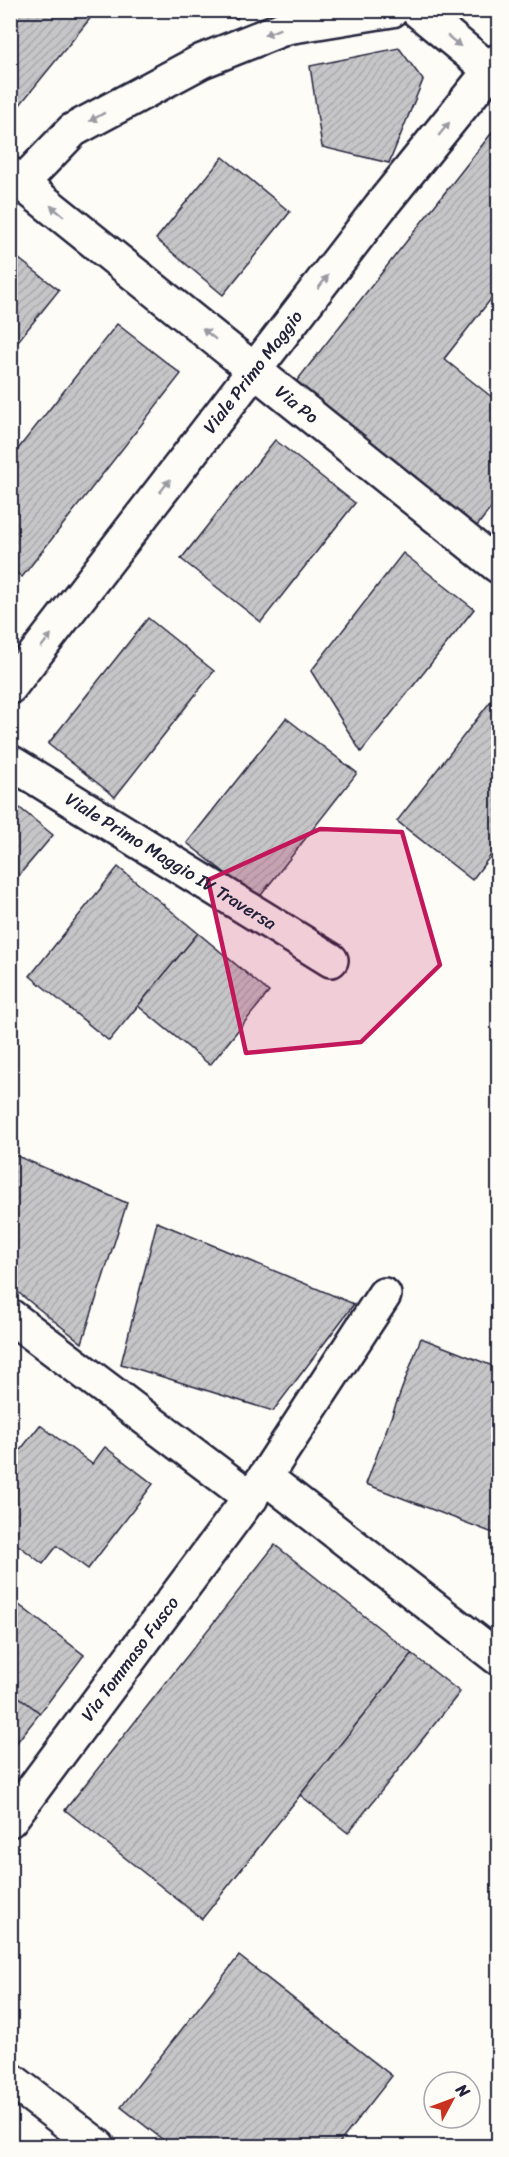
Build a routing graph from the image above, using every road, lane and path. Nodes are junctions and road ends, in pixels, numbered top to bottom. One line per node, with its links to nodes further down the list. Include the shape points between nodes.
1 (392, 10): 4 (street, one-way to 4, via 287,27 202,61 73,130)
2 (417, 10): 3 (street, one-way to 3)
3 (494, 66): 5 (street, Viale Primo Maggio, one-way to 3)
4 (16, 178): 5 (street, Via Po, one-way to 4)
5 (255, 370): 6 (street, Via Po); 7 (street, Viale Primo Maggio, one-way to 5)
6 (498, 566)
7 (10, 687)
8 (10, 762): 9 (street, Viale Primo Maggio IV Traversa)
9 (331, 960)
10 (384, 1295): 12 (street, Via Tommaso Fusco)
11 (10, 1316): 12 (street)
12 (258, 1487): 13 (street); 14 (street, Via Tommaso Fusco)
13 (498, 1658)
14 (10, 1820)
15 (10, 2079): 16 (street)
16 (98, 2146)

